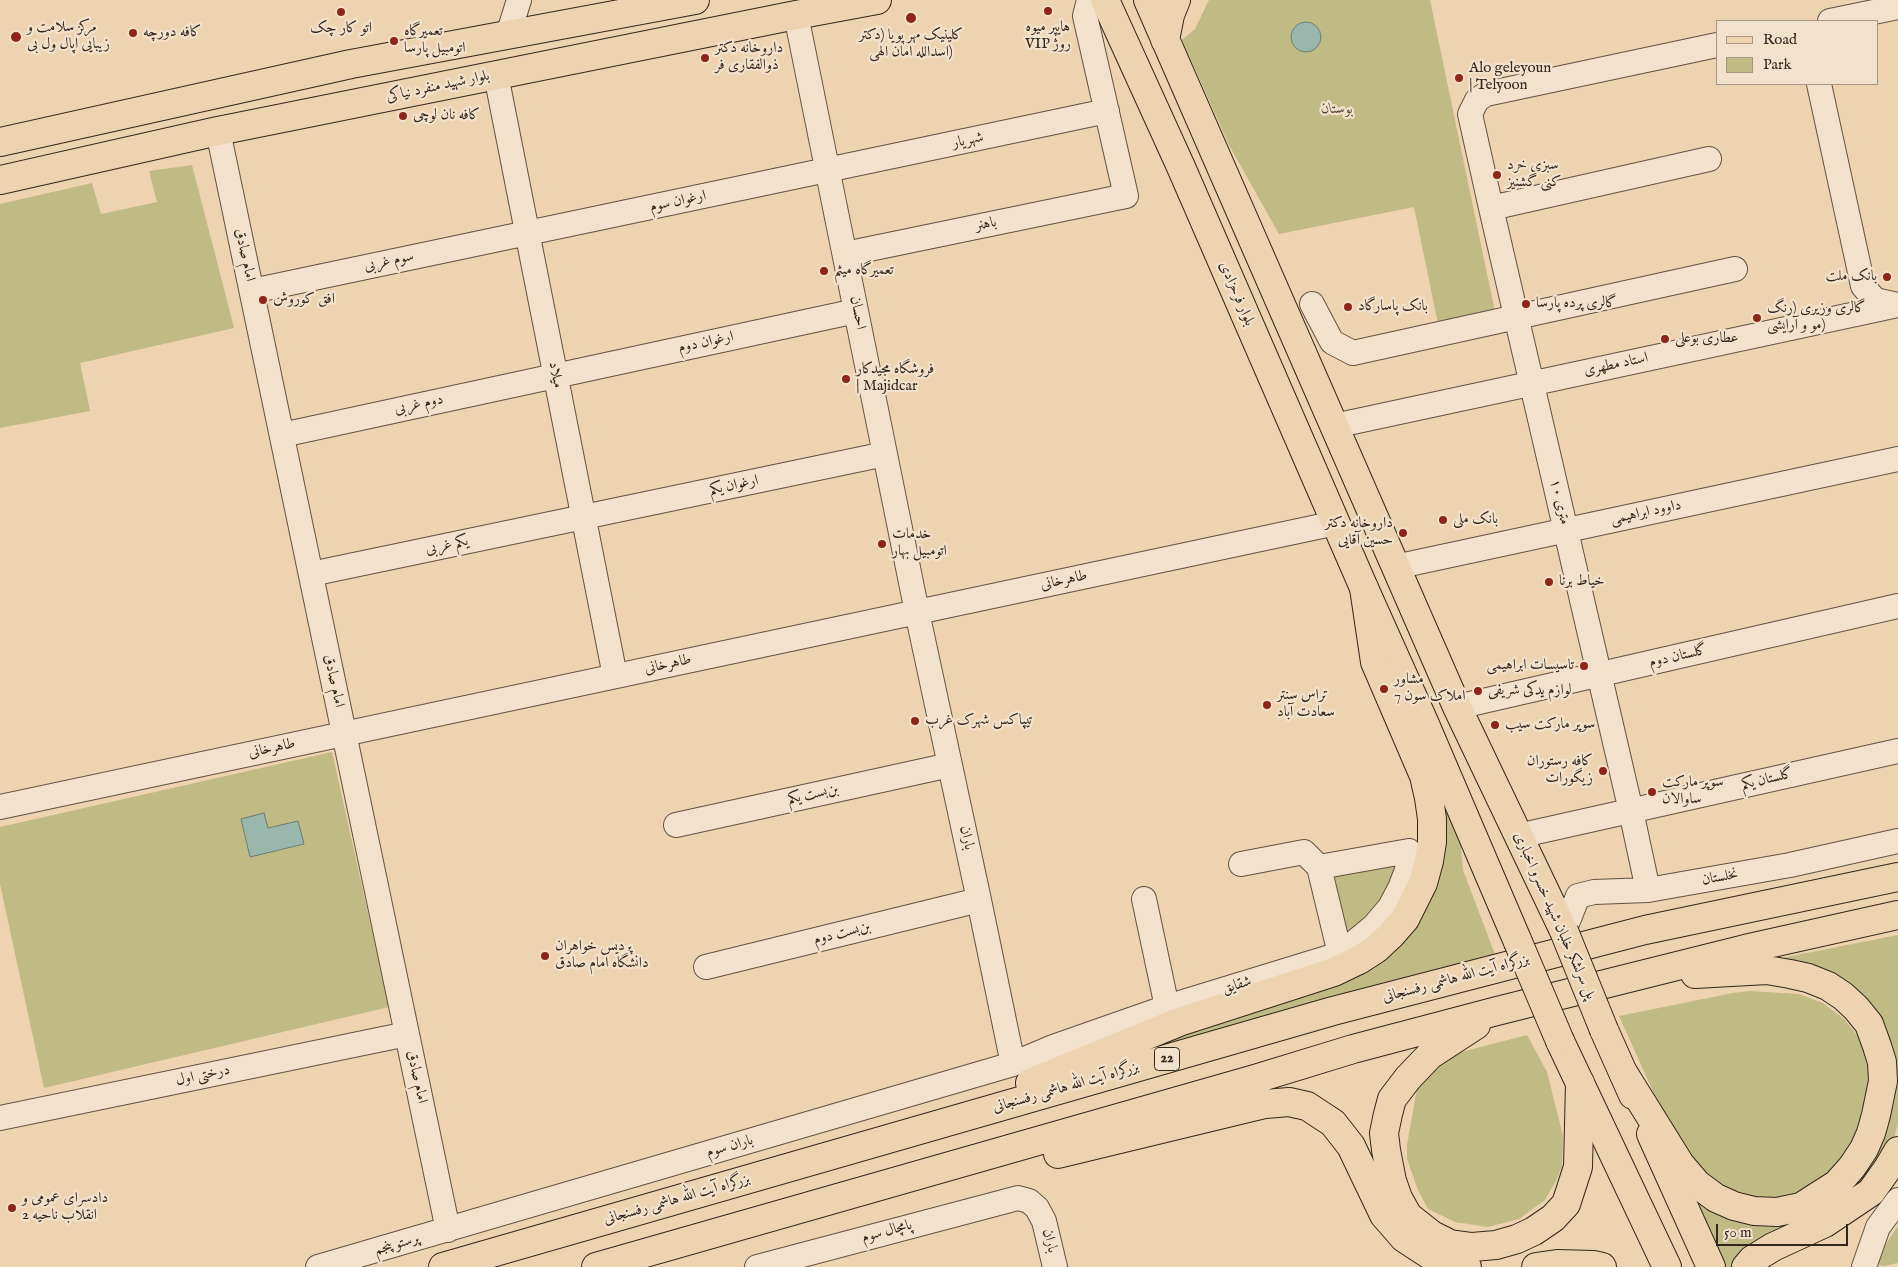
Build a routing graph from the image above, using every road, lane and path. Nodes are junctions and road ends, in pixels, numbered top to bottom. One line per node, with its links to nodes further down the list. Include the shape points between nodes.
1 (519, 0): 11 (street)
2 (696, 0): 11 (main road)
3 (877, 0): 9 (main road, بلوار شهید منفرد نیاکی)
4 (1089, 0): 18 (street, via 1085,16)
5 (1105, 0): 23 (main road, بلوار فرحزادی)
6 (1148, 0): 12 (main road)
7 (1176, 0): 12 (main road)
8 (1898, 7): 10 (street)
9 (796, 15): 15 (main road, بلوار شهید منفرد نیاکی); 24 (street, احسان)
10 (1835, 20)
11 (508, 35): 14 (main road)
12 (1165, 40): 21 (main road)
13 (1716, 45): 26 (street, ۱۰ متری, via 1486,94 1477,100 1470,114)
14 (351, 64): 17 (main road, via 343,72 342,88); 20 (main road)
15 (496, 74): 17 (main road, بلوار شهید منفرد نیاکی); 27 (street, میلاد)
16 (1820, 85): 32 (street, via 1863,286 1875,300)
17 (365, 101): 19 (main road, بلوار شهید منفرد نیاکی)
18 (1108, 111): 24 (street, شهریار); 28 (street, باهنر, via 1126,196)
19 (218, 131): 25 (main road, بلوار شهید منفرد نیاکی); 30 (street, امام صادق)
20 (0, 142)
21 (1215, 154): 23 (main road, via 1193,151); 37 (main road)
22 (1709, 159): 26 (street)
23 (1181, 167): 42 (main road, بلوار فرحزادی)
24 (828, 171): 27 (street, ارغوان سوم); 28 (street, احسان)
25 (0, 180)
26 (1491, 208): 34 (street, ۱۰ متری)
27 (527, 234): 30 (street, سوم غربی); 35 (street, میلاد)
28 (845, 254): 33 (street, احسان)
29 (1735, 269): 34 (street)
30 (252, 291): 38 (street, امام صادق)
31 (1312, 304): 34 (street, via 1332,342 1353,353)
32 (1898, 305): 36 (street, استاد مطهری)
33 (856, 311): 35 (street, ارغوان دوم); 39 (street, احسان)
34 (1516, 318): 36 (street, ۱۰ متری)
35 (556, 376): 38 (street, دوم غربی); 41 (street, میلاد)
36 (1532, 383): 37 (street, استاد مطهری); 43 (street, ۱۰ متری)
37 (1334, 426): 44 (main road)
38 (282, 435): 45 (street, امام صادق)
39 (885, 454): 41 (street, ارغوان یکم); 48 (street, احسان)
40 (1898, 459): 43 (street, داوود ابراهیمی)
41 (583, 517): 45 (street, یکم غربی); 50 (street, میلاد)
42 (1336, 523): 46 (main road, بلوار فرحزادی); 48 (street, طاهرخانی)
43 (1566, 531): 44 (street, داوود ابراهیمی); 49 (street, ۱۰ متری)
44 (1395, 567): 51 (main road, پل سرلشکر خلبان شهید خسرو اخباری)
45 (311, 574): 52 (street, امام صادق)
46 (1364, 588): 76 (main road, bridge); 78 (main road, via 1374,662 1424,776 1432,819 1432,842 1425,875 1405,918 1376,949 1334,972 1179,1022 1035,1081)
47 (1898, 606): 49 (street, گلستان دوم)
48 (917, 612): 50 (street, طاهرخانی); 54 (street, باران)
49 (1599, 675): 51 (street, گلستان دوم); 56 (street, ۱۰ متری)
50 (615, 676): 52 (street, طاهرخانی)
51 (1457, 707): 58 (main road, پل سرلشکر خلبان شهید خسرو اخباری)
52 (344, 734): 55 (street, طاهرخانی); 73 (street, امام صادق)
53 (1898, 751): 56 (street, گلستان یکم)
54 (950, 765): 57 (street, بن‌بست یکم); 65 (street, باران)
55 (0, 807)
56 (1631, 810): 58 (street, گلستان یکم); 63 (street, ۱۰ متری)
57 (676, 825)
58 (1518, 836): 67 (main road, پل سرلشکر خلبان شهید خسرو اخباری)
59 (1898, 841): 63 (street, نخلستان, via 1790,865)
60 (1241, 864): 61 (street, via 1304,852)
61 (1318, 867): 68 (street); 68 (street, شقایق, via 1409,851 1400,888 1390,907 1374,926)
62 (1898, 878): 78 (main road, بزرگراه آیت الله هاشمی رفسنجانی / 22, via 1635,932 1333,1010)
63 (1648, 890): 67 (street, نخلستان, via 1594,892 1578,896)
64 (1144, 899): 71 (street)
65 (979, 900): 69 (street, بن‌بست دوم); 74 (street, باران)
66 (1898, 915): 70 (main road)
67 (1564, 931): 75 (main road, پل سرلشکر خلبان شهید خسرو اخباری, bridge)
68 (1340, 954): 71 (street, شقایق)
69 (706, 968)
70 (1636, 976): 72 (main road); 75 (main road, via 1767,970 1808,978 1828,986 1843,996 1868,1024 1882,1062 1881,1097 1864,1149 1837,1184 1801,1207 1778,1212 1754,1211 1716,1198 1697,1184 1680,1164)
71 (1167, 1007): 74 (street, شقایق)
72 (1497, 1010): 76 (main road, via 1430,1054 1392,1099 1384,1133 1387,1156 1398,1198 1408,1216 1418,1225 1450,1244 1472,1247 1517,1239 1553,1218 1566,1204 1578,1168); 80 (main road)
73 (407, 1034): 77 (street, درختی اول); 83 (street, امام صادق)
74 (1013, 1064): 83 (street, باران سوم)
75 (1624, 1074): 94 (main road, پل سرلشکر خلبان شهید خسرو اخباری)
76 (1580, 1082): 93 (main road)
77 (0, 1118)
78 (965, 1118): 86 (main road, بزرگراه آیت الله هاشمی رفسنجانی / 22)
79 (1898, 1151): 95 (main road, via 1871,1192 1825,1223 1773,1247)
80 (986, 1156): 87 (main road); 90 (main road, via 1018,1163 1265,1104 1290,1102 1307,1106 1333,1123 1352,1146 1384,1215 1404,1238 1430,1254)
81 (1018, 1198): 84 (street, پامچال سوم); 89 (street, باران, via 1029,1201 1041,1214)
82 (1898, 1200): 96 (street, via 1878,1227)
83 (448, 1230): 85 (street, پرستو پنجم)
84 (782, 1264): 88 (street, پامچال سوم)
85 (318, 1267)
86 (443, 1267)
87 (596, 1267)
88 (758, 1267)
89 (1056, 1267)
90 (1467, 1267)
91 (1536, 1267): 92 (main road, via 1556,1264)
92 (1602, 1267)
93 (1667, 1267)
94 (1711, 1267)
95 (1746, 1267)
96 (1864, 1267)

